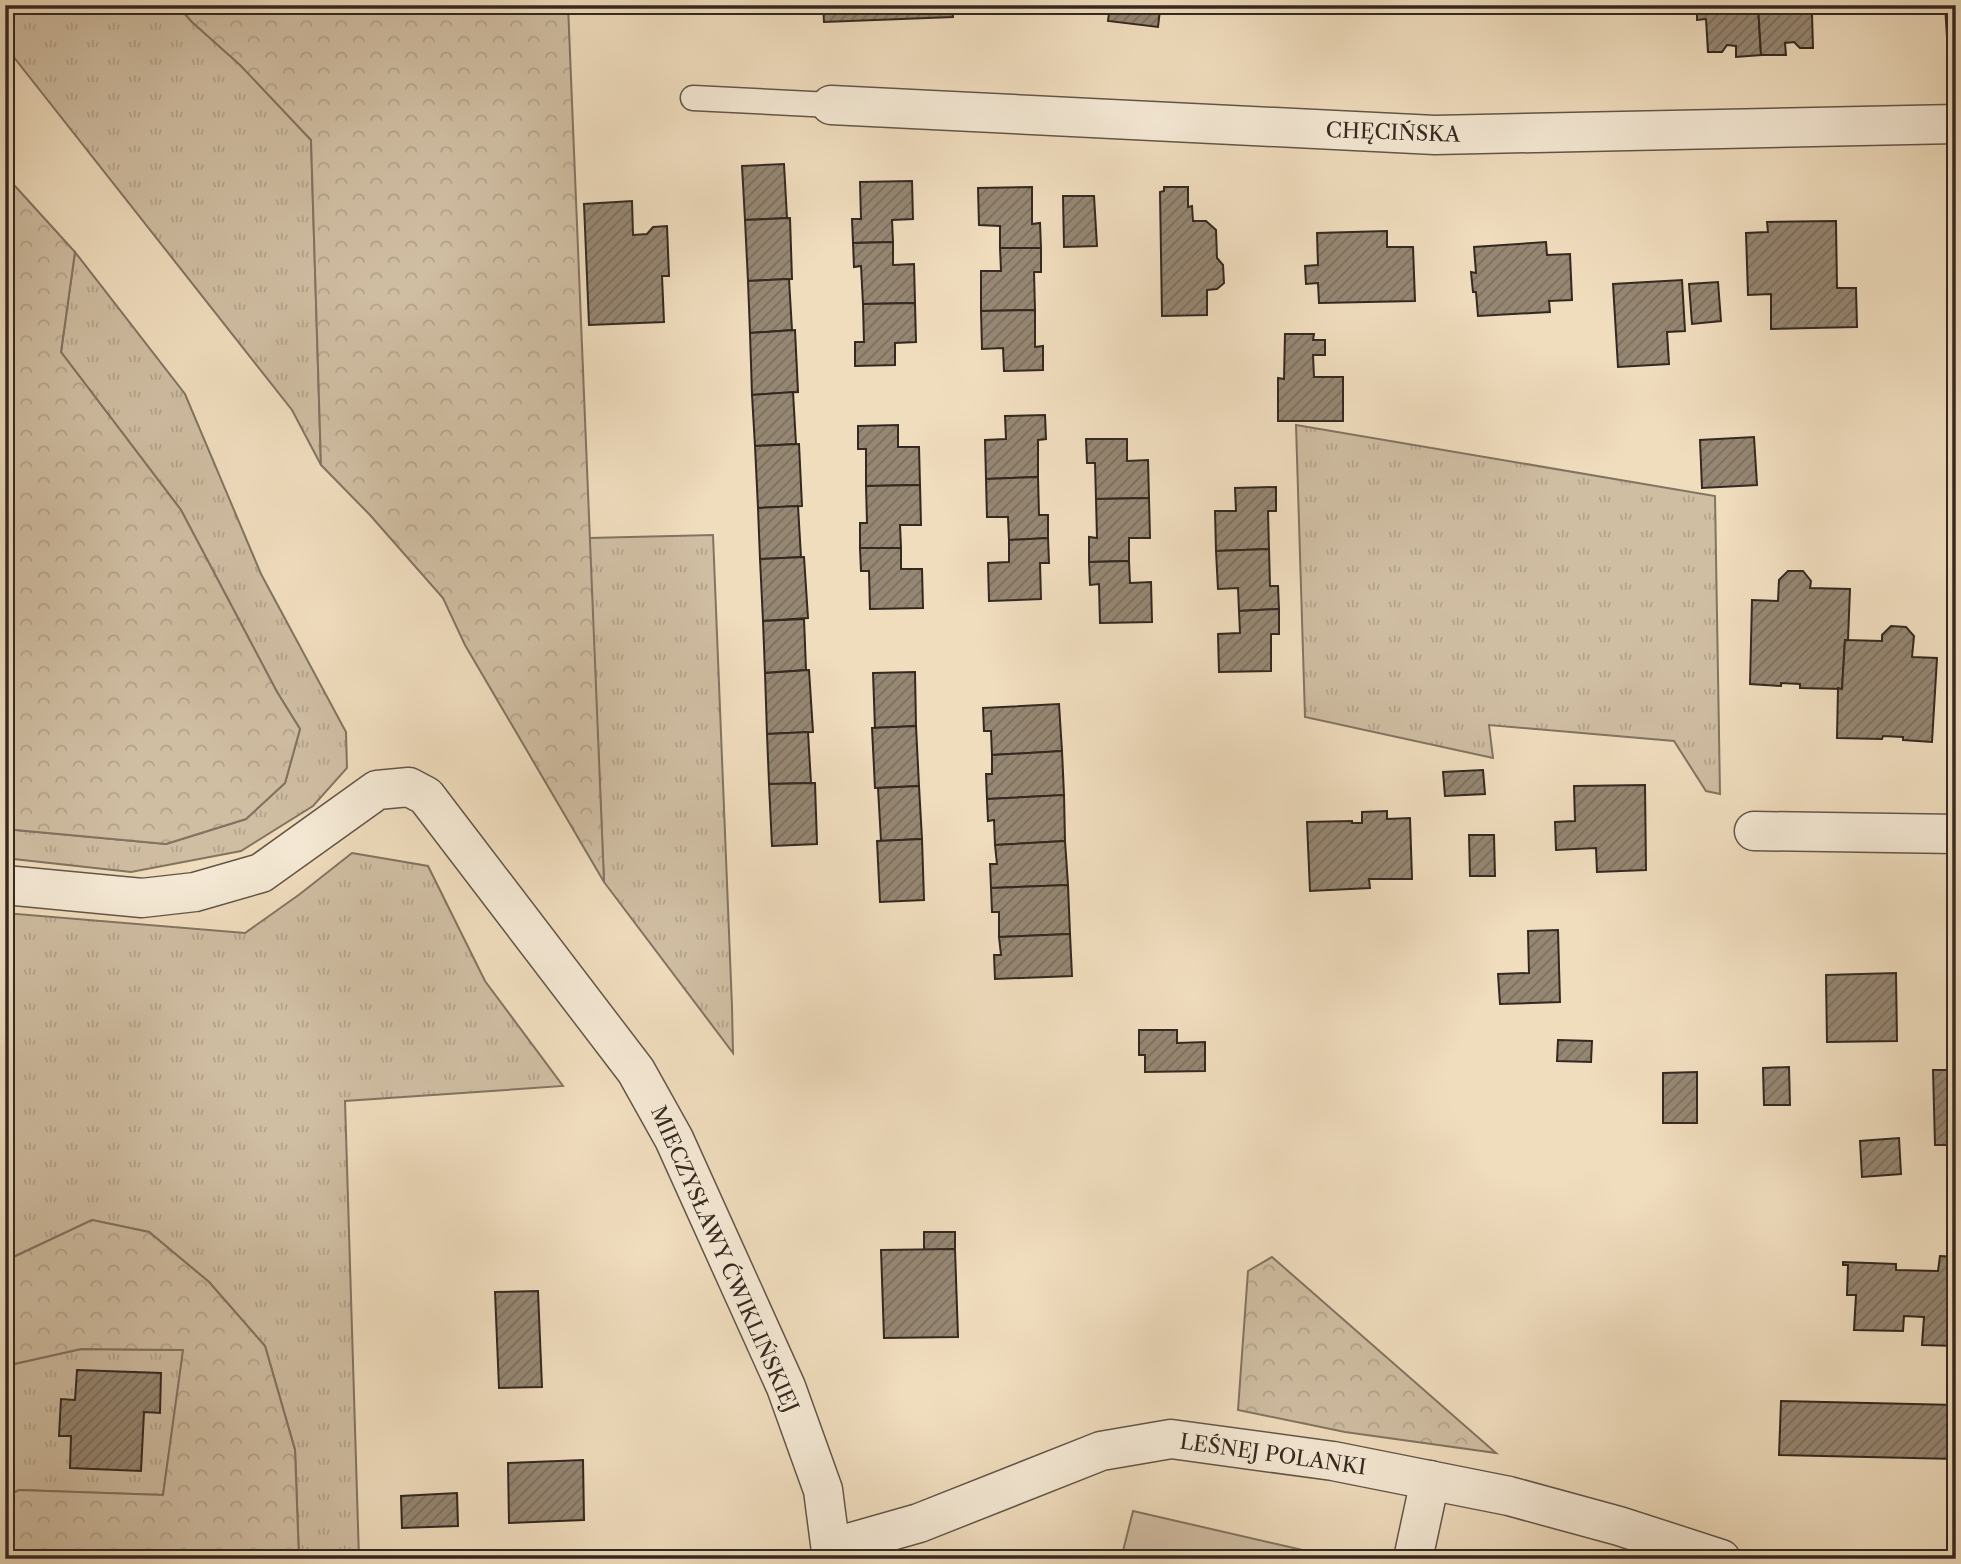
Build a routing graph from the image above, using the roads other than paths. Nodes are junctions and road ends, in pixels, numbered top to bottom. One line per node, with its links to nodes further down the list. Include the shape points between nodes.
1 (693, 98): 2 (lane)
2 (831, 105): 3 (street, CHĘCIŃSKA, via 1435,135)
3 (1956, 124)
4 (1754, 831): 5 (street)
5 (1956, 834)
6 (5, 885): 8 (street, MIECZYSŁAWY ĆWIKLIŃSKIEJ, via 142,898 195,892 261,873 377,790 410,787 426,796 636,1071 674,1139 786,1387 823,1490)
7 (1430, 1480): 8 (street, LEŚNEJ POLANKI, via 1333,1461 1171,1439 1101,1451); 9 (street); 10 (street, LEŚNEJ POLANKI, via 1509,1496)
8 (832, 1553)
9 (1413, 1559)
10 (1721, 1559)

